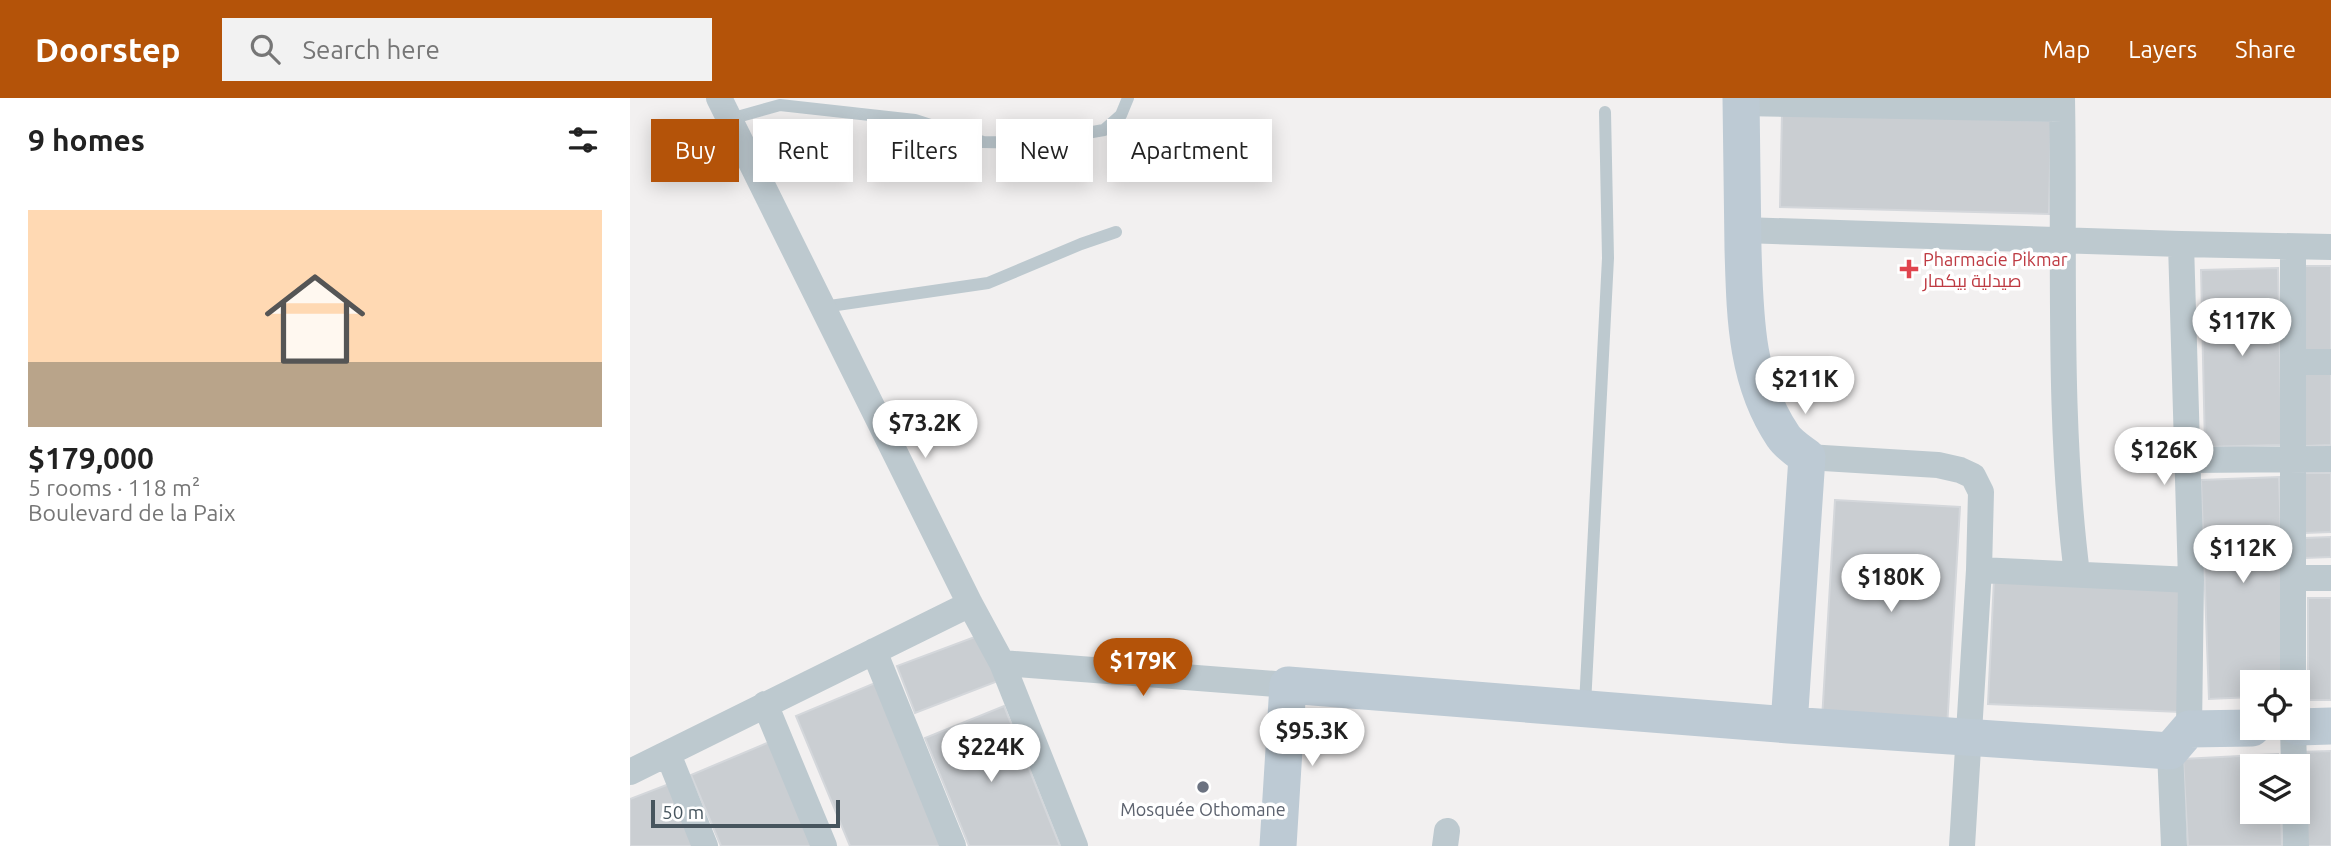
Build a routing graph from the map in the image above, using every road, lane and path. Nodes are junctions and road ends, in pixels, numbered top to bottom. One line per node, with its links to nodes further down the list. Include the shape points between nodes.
1 (1128, 98): 5 (lane, via 1121,115 1104,130 1028,143 983,142 915,120 780,105)
2 (1741, 100): 3 (street); 7 (street)
3 (1881, 102): 4 (street)
4 (2062, 103): 9 (street)
5 (724, 108): 13 (street)
6 (1605, 112): 31 (lane, via 1608,258)
7 (1743, 230): 9 (street); 16 (street, via 1745,316 1757,382 1784,438)
8 (1116, 232): 13 (lane, via 988,283)
9 (2063, 239): 10 (street); 21 (street, via 2066,429)
10 (2181, 244): 11 (street); 19 (street)
11 (2293, 247): 12 (street); 14 (street)
12 (2331, 247)
13 (823, 307): 25 (street)
14 (2294, 362): 15 (street); 17 (street)
15 (2331, 362)
16 (1807, 457): 20 (street, via 1938,465 1972,476 1982,499); 32 (street)
17 (2295, 459): 18 (street); 19 (street); 22 (street)
18 (2331, 459)
19 (2187, 460): 24 (street)
20 (1979, 570): 21 (street); 36 (street)
21 (2077, 574): 24 (street)
22 (2295, 578): 23 (street); 28 (street)
23 (2331, 578)
24 (2191, 580): 37 (street)
25 (970, 604): 26 (street); 27 (street)
26 (874, 652): 30 (street); 43 (street)
27 (1002, 663): 29 (street); 44 (street)
28 (2293, 670)
29 (1288, 685): 31 (street); 45 (street)
30 (765, 704): 38 (street); 42 (street)
31 (1585, 709): 32 (street)
32 (1789, 725): 36 (street)
33 (2331, 726): 34 (street)
34 (2310, 727)
35 (2240, 730): 37 (street)
36 (1969, 737): 37 (street); 46 (street)
37 (2180, 740): 47 (street)
38 (668, 754): 39 (street); 41 (street)
39 (630, 772)
40 (2295, 824): 48 (street)
41 (705, 846)
42 (824, 846)
43 (953, 846)
44 (1075, 846)
45 (1278, 846)
46 (1962, 846)
47 (2174, 846)
48 (2296, 846)

